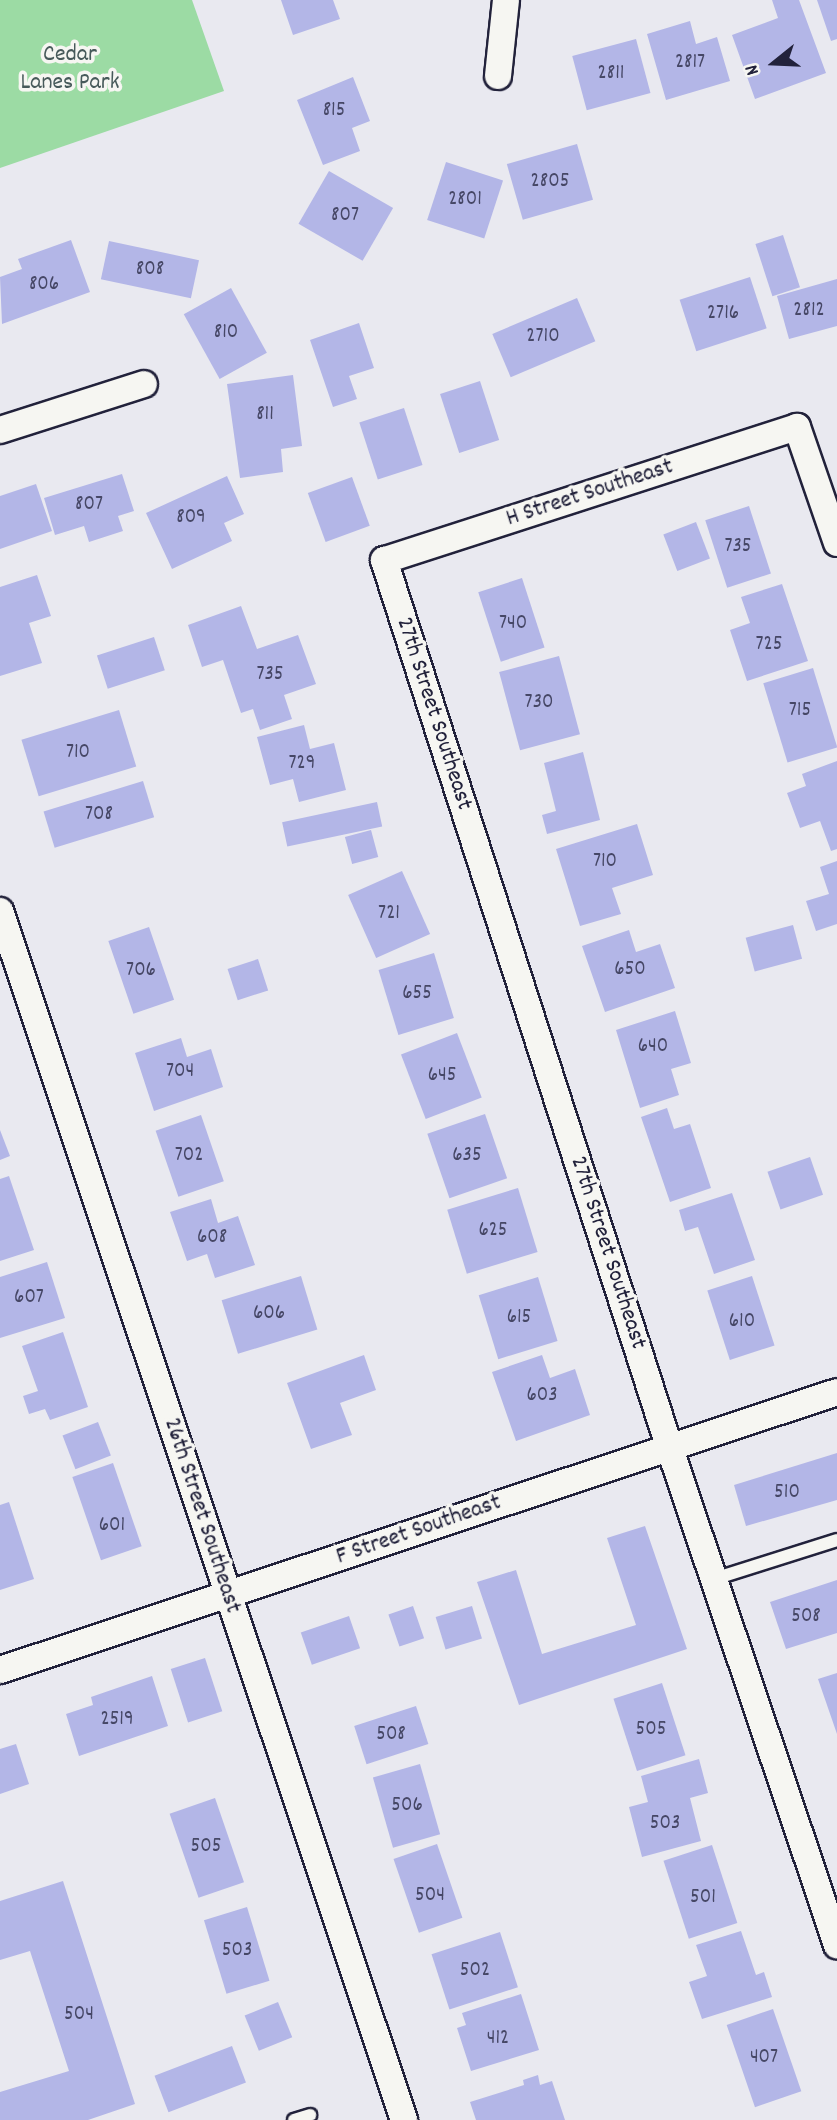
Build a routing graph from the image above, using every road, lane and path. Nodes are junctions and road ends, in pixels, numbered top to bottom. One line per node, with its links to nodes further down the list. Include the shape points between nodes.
1 (506, 0): 2 (street)
2 (498, 76)
3 (144, 384): 4 (street)
4 (0, 430)
5 (837, 542): 6 (street, H Street Southeast, via 797,427)
6 (384, 560): 9 (street, 27th Street Southeast)
7 (0, 911): 12 (street, 26th Street Southeast)
8 (837, 1392): 9 (street, F Street Southeast)
9 (669, 1446): 11 (street, 27th Street Southeast); 12 (street, F Street Southeast)
10 (837, 1540): 11 (lane)
11 (714, 1579): 14 (street, 27th Street Southeast)
12 (227, 1596): 13 (street, F Street Southeast); 18 (street, 26th Street Southeast)
13 (0, 1670)
14 (832, 1915): 15 (street, 27th Street Southeast)
15 (837, 1944)
16 (310, 2115): 17 (lane)
17 (294, 2120)
18 (404, 2120)

